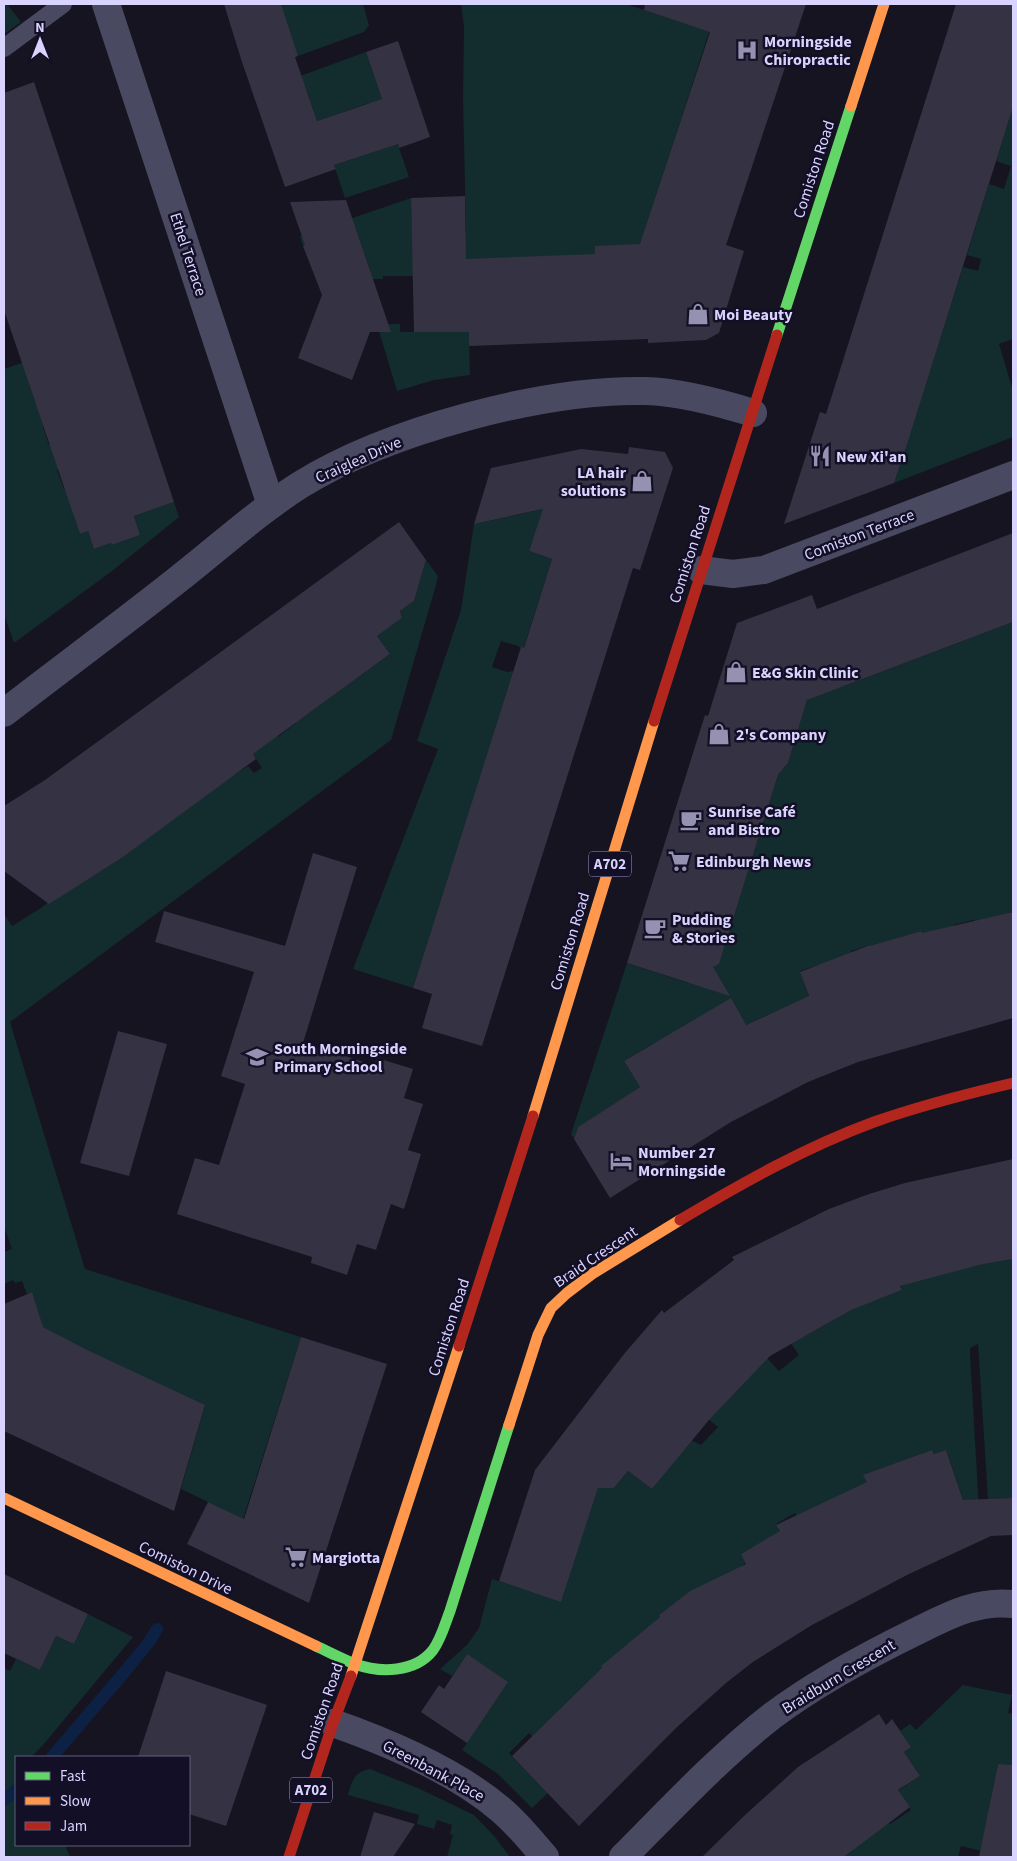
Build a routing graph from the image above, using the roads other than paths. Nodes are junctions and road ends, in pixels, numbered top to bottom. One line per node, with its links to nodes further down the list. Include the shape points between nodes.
1 (63, 4): 4 (lane)
2 (106, 4): 7 (street, Ethel Terrace)
3 (884, 4): 5 (main road, Comiston Road / A702)
4 (4, 48)
5 (753, 413): 7 (street, Craiglea Drive, via 700,399 644,392 549,400 475,416 374,449 332,467); 8 (main road, Comiston Road / A702)
6 (1013, 475): 8 (street, Comiston Terrace, via 764,570 733,574)
7 (271, 505): 9 (street, Craiglea Drive)
8 (701, 570): 13 (main road, Comiston Road / A702, via 508,1195)
9 (4, 713)
10 (1013, 1083): 13 (main road, Braid Crescent, via 891,1117 789,1159 627,1252 555,1303 545,1317 530,1357 450,1611 432,1650 422,1660 386,1670)
11 (4, 1498): 13 (main road, Comiston Drive)
12 (1013, 1604): 17 (street, Braidburn Crescent, via 987,1604 963,1609 887,1645 807,1692 724,1758)
13 (354, 1664): 14 (main road, Comiston Road / A702)
14 (333, 1723): 15 (main road, Comiston Road / A702); 16 (street, Greenbank Place, via 388,1744 468,1785 502,1810)
15 (289, 1857)
16 (545, 1857)
17 (623, 1857)

